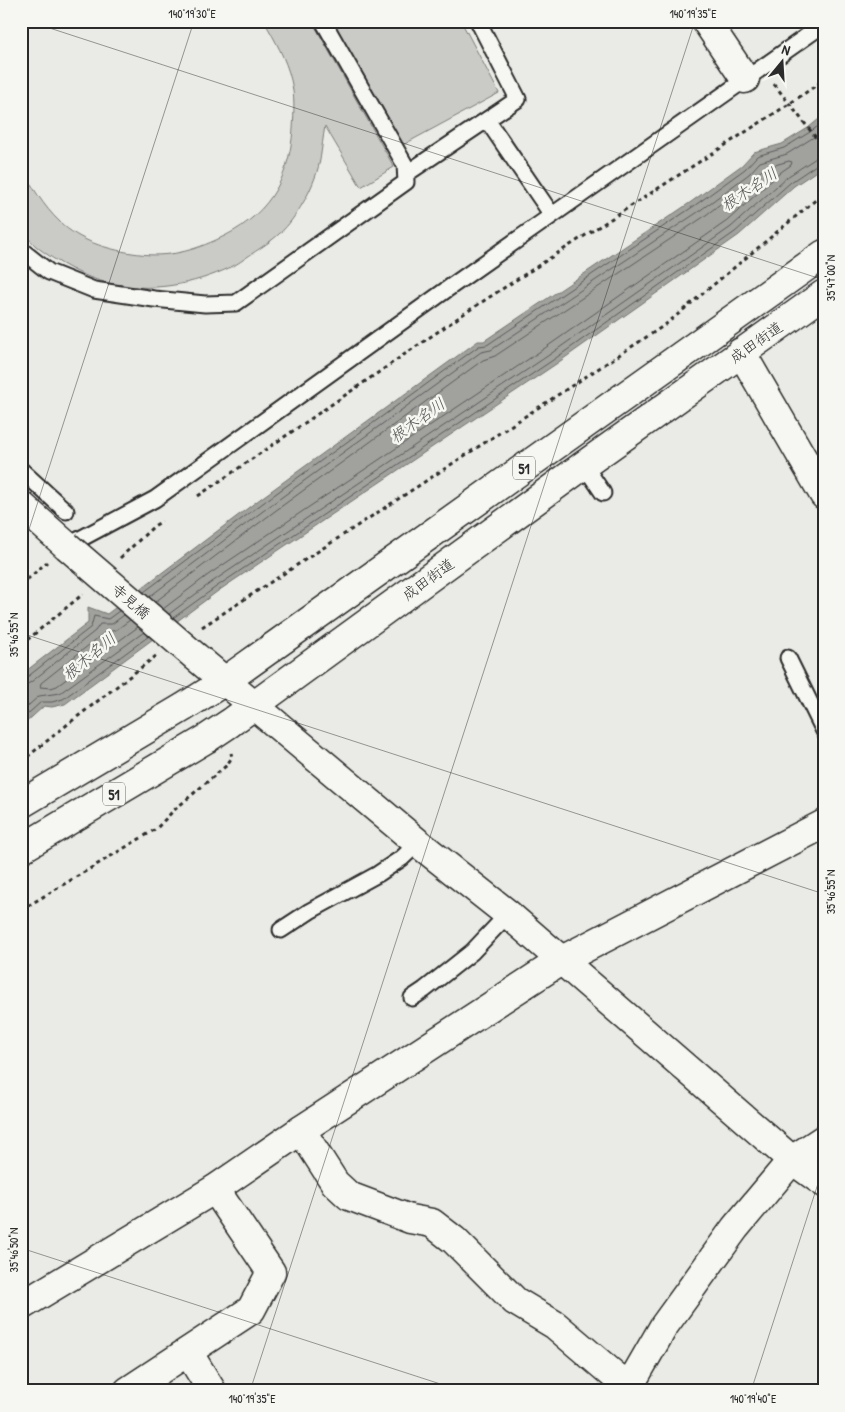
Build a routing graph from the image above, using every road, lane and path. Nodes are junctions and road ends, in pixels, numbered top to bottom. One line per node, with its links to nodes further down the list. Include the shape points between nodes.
1 (323, 21): 10 (lane, via 405,165)
2 (478, 21): 8 (lane, via 518,99)
3 (706, 21): 5 (main road)
4 (824, 24): 5 (lane)
5 (745, 79): 12 (lane)
6 (824, 80): 7 (path)
7 (790, 104): 9 (path); 21 (path, via 468,311)
8 (487, 120): 10 (lane); 12 (lane)
9 (824, 148)
10 (406, 174): 13 (lane, via 406,182 236,303 205,304 94,290 48,272)
11 (824, 194): 29 (path, via 665,325)
12 (552, 215): 25 (lane, via 155,500)
13 (21, 250)
14 (824, 254): 33 (main road, 51)
15 (824, 294): 16 (main road, 成田街道 / 51)
16 (741, 352): 17 (main road, 成田街道 / 51); 20 (main road)
17 (584, 465): 19 (lane); 34 (main road, 成田街道 / 51)
18 (21, 470): 23 (lane)
19 (604, 493)
20 (824, 495)
21 (194, 499)
22 (21, 505): 25 (main road, 寺見橋)
23 (66, 511)
24 (162, 521): 26 (path)
25 (66, 546): 27 (path); 33 (main road, 寺見橋, bridge)
26 (114, 564)
27 (21, 585)
28 (87, 590): 30 (path)
29 (201, 627)
30 (21, 645)
31 (160, 654): 37 (path)
32 (788, 658): 35 (lane)
33 (225, 681): 34 (main road, 寺見橋); 38 (main road, 51)
34 (254, 706): 36 (main road, 成田街道 / 51); 40 (main road, 寺見橋)
35 (824, 731)
36 (218, 744): 41 (main road, 成田街道 / 51); 42 (path, via 232,757 227,765 156,829)
37 (21, 762)
38 (21, 804)
39 (821, 830): 45 (main road)
40 (418, 843): 43 (main road, 寺見橋); 44 (lane, via 378,874)
41 (21, 849)
42 (21, 910)
43 (508, 914): 45 (main road, 寺見橋); 46 (lane, via 472,952)
44 (281, 930)
45 (562, 960): 47 (main road); 49 (main road, 寺見橋)
46 (412, 998)
47 (301, 1130): 51 (main road); 54 (main road, via 335,1183 349,1196 432,1224 454,1240 515,1301 555,1325)
48 (824, 1139): 49 (main road)
49 (792, 1160): 50 (main road, 寺見橋); 54 (main road, via 735,1228 664,1326)
50 (824, 1183)
51 (214, 1189): 52 (main road); 53 (main road, via 271,1272 251,1310)
52 (21, 1306)
53 (188, 1352): 55 (main road); 56 (main road)
54 (630, 1388)
55 (128, 1391)
56 (212, 1391)

